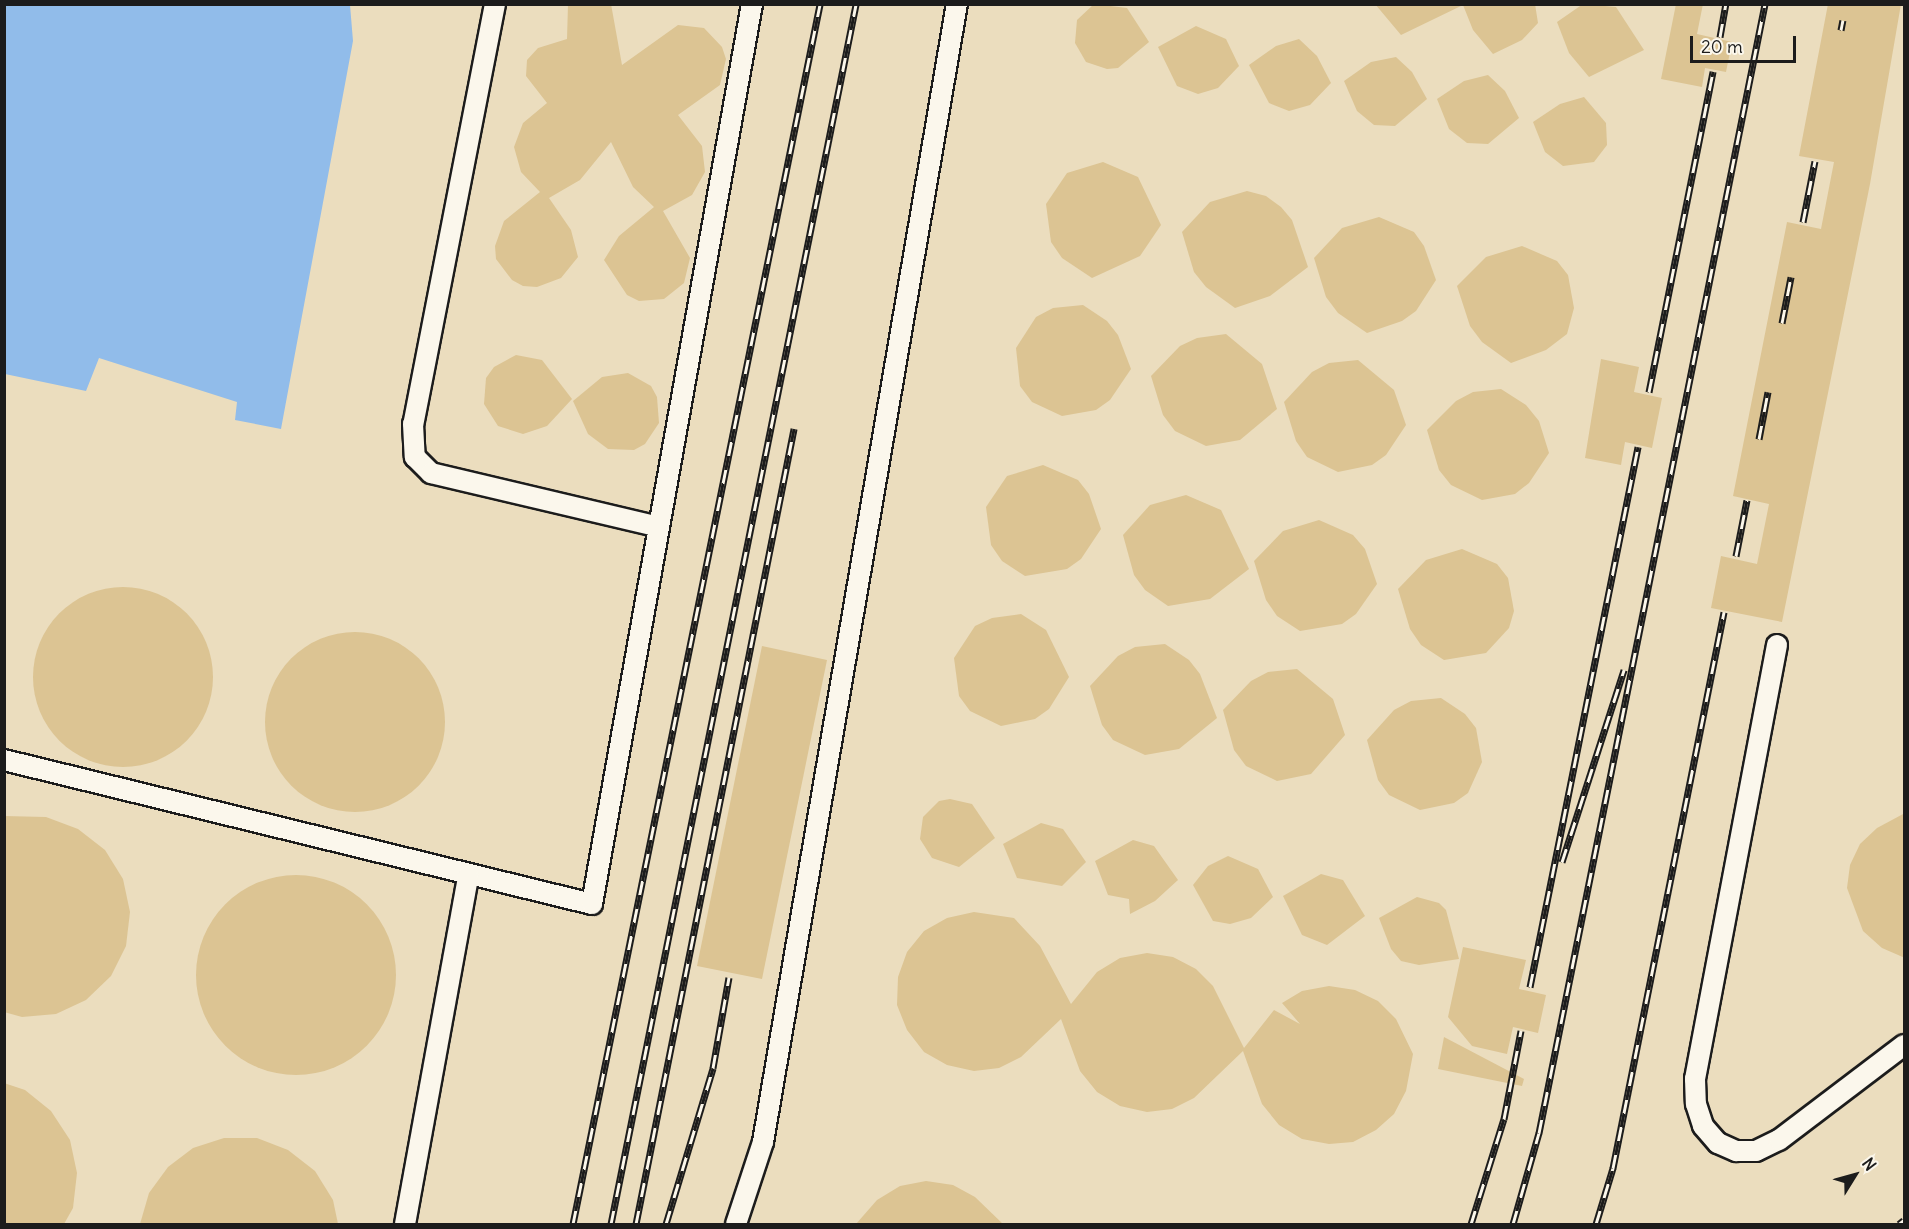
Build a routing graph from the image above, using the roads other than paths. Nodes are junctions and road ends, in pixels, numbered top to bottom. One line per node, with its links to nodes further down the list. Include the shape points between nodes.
1 (495, 4): 4 (lane, via 413,424 415,457 431,473)
2 (752, 4): 4 (lane)
3 (957, 4): 10 (lane, via 763,1142)
4 (659, 527): 7 (lane, via 592,904)
5 (1777, 645): 8 (lane, via 1695,1078 1696,1104 1703,1126 1718,1143 1736,1151 1756,1151 1779,1140)
6 (4, 760): 7 (lane)
7 (468, 876): 9 (lane)
8 (1905, 1045)
9 (405, 1224)
10 (736, 1224)

